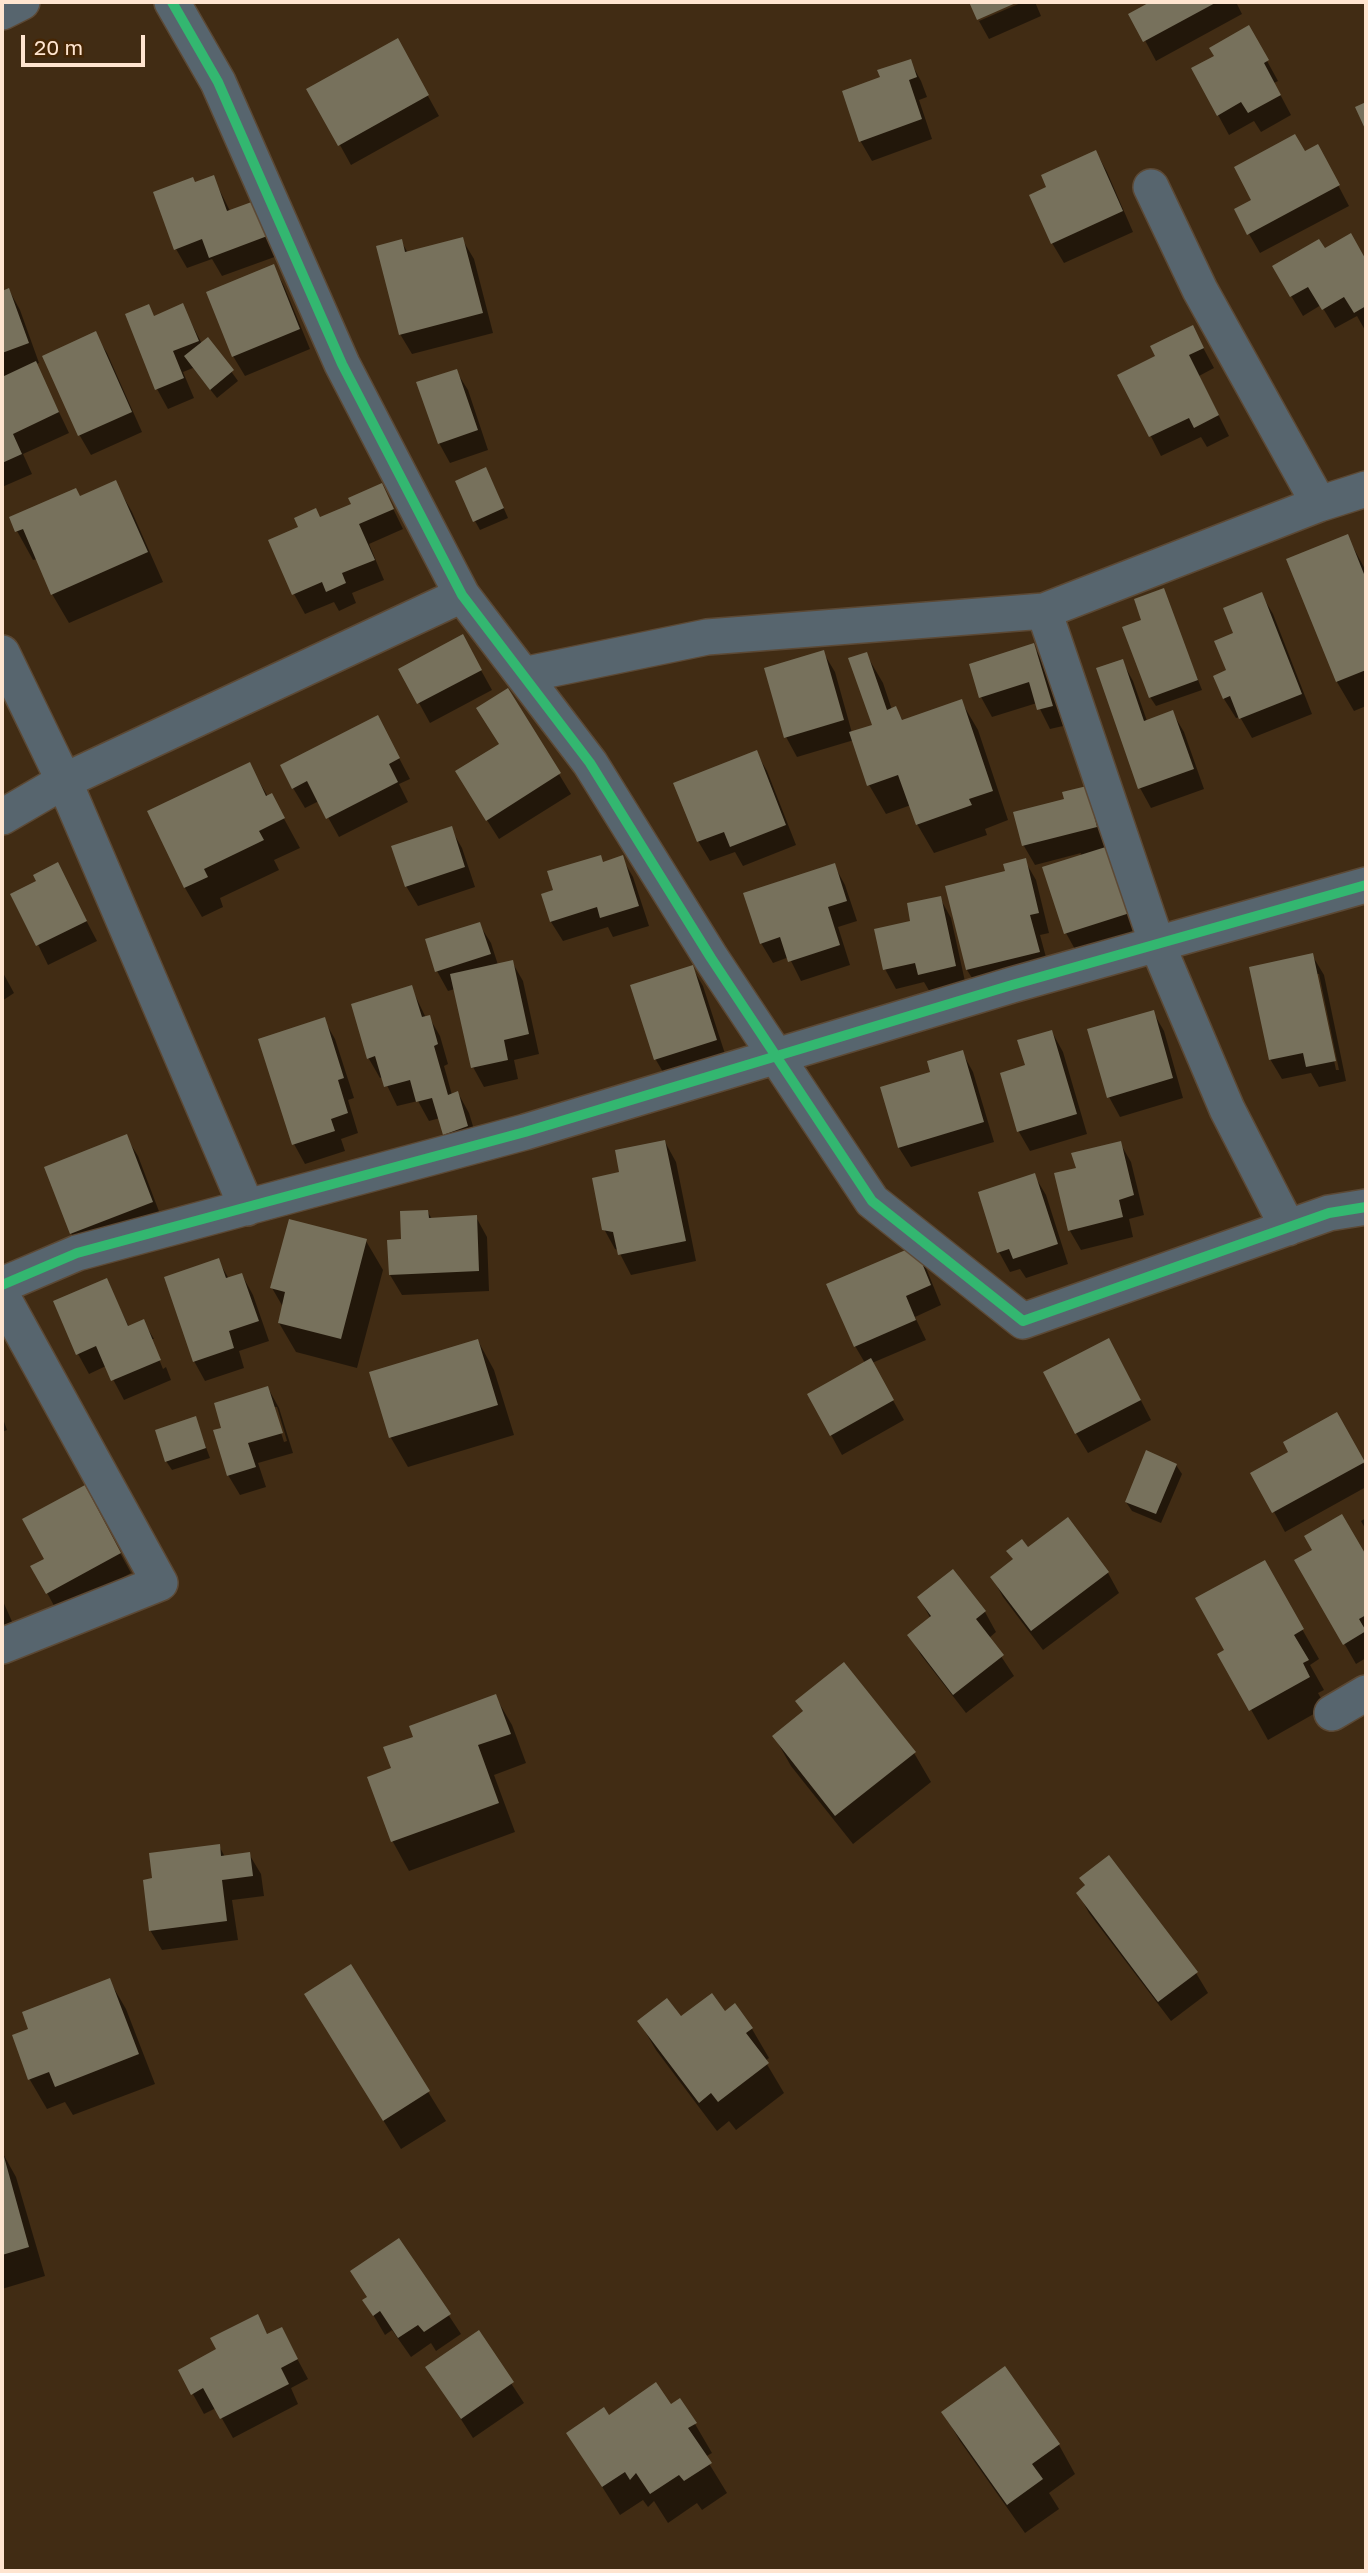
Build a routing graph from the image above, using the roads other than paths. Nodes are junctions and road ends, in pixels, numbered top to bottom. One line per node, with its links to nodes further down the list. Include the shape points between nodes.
1 (22, 2): 3 (street)
2 (172, 2): 7 (street, via 218,82 342,364)
3 (2, 12)
4 (1151, 187): 6 (street, via 1200,290)
5 (1366, 489): 6 (street)
6 (1319, 504): 8 (street)
7 (462, 595): 10 (street); 11 (street)
8 (1044, 611): 10 (street, via 706,636); 14 (street)
9 (2, 653): 11 (street)
10 (523, 675): 15 (street, via 590,764)
11 (64, 781): 12 (street); 16 (street)
12 (2, 817)
13 (1366, 885): 14 (street)
14 (1157, 944): 15 (street); 18 (street, via 1227,1109)
15 (775, 1056): 16 (street, via 525,1132); 18 (street, via 872,1200 1023,1321)
16 (247, 1208): 19 (street, via 76,1253)
17 (1366, 1208): 18 (street, via 1329,1213)
18 (1288, 1228)
19 (2, 1285)
20 (2, 1296): 21 (street, via 160,1583)
21 (2, 1646)
22 (1366, 1693): 23 (street)
23 (1332, 1713)

